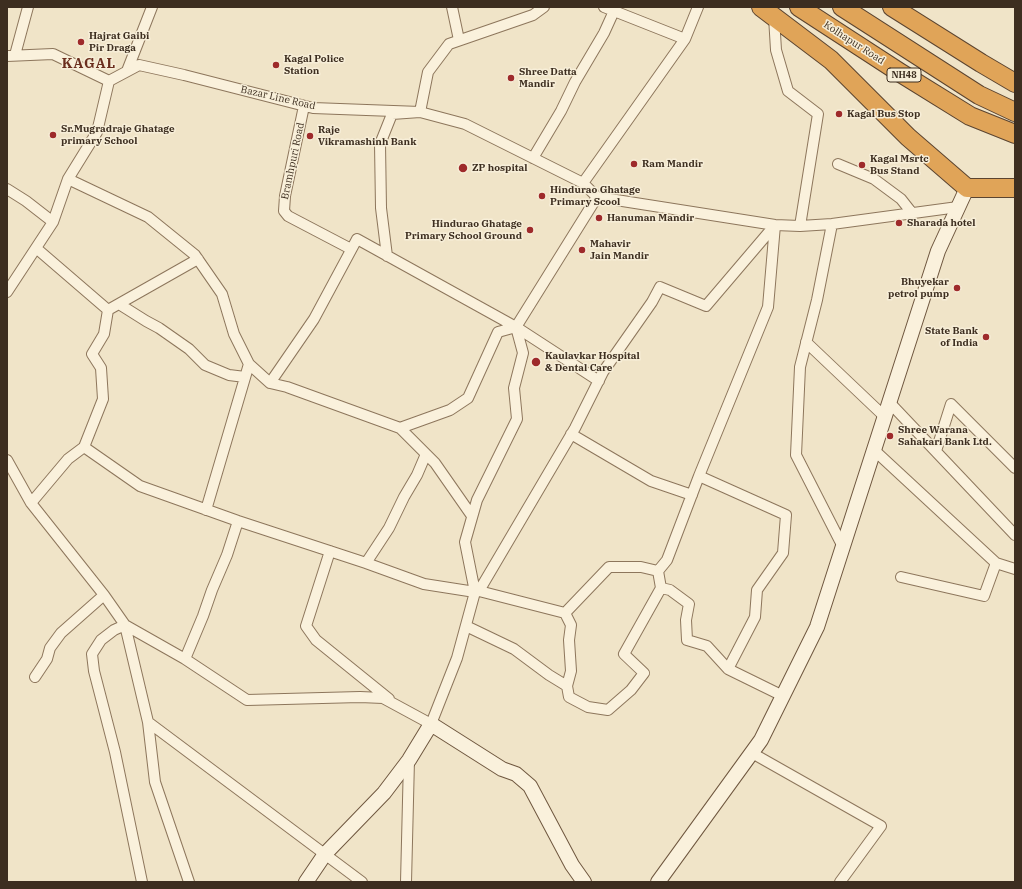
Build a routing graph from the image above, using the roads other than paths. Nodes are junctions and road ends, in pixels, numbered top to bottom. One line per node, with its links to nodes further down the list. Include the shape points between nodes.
1 (28, 7): 14 (street)
2 (152, 7): 15 (street)
3 (452, 7): 13 (street)
4 (544, 7): 13 (street, via 533,14)
5 (604, 7): 11 (street)
6 (698, 7): 12 (street)
7 (799, 7): 21 (highway, Kolhapur Road / NH48, via 970,116)
8 (842, 7): 20 (highway, NH48, via 979,95)
9 (892, 7): 17 (highway)
10 (768, 10): 26 (highway, via 831,60 908,136); 35 (street, via 788,91 818,114)
11 (614, 11): 12 (street); 22 (street, via 604,34)
12 (685, 39): 25 (street)
13 (459, 40): 19 (street, via 449,44 428,72)
14 (11, 56): 16 (street, via 53,54)
15 (127, 71): 16 (street); 18 (street, Bazar Line Road, via 139,65)
16 (109, 80): 24 (street, via 97,132)
17 (1015, 83)
18 (304, 106): 19 (street, Bazar Line Road); 37 (street, Bramhpuri Road, via 284,211 288,216)
19 (420, 112): 22 (street, via 465,124); 38 (street, via 392,114 380,144 381,208)
20 (1015, 112)
21 (1015, 134)
22 (533, 158): 25 (street)
23 (838, 164): 31 (street, via 874,179 901,199)
24 (68, 179): 32 (street); 39 (street, via 148,217)
25 (583, 183): 29 (street)
26 (967, 188): 27 (highway); 30 (main road)
27 (1015, 188)
28 (7, 189): 32 (street)
29 (597, 197): 34 (street); 43 (street)
30 (958, 207): 31 (street); 49 (main road, via 938,250)
31 (912, 213): 33 (street)
32 (53, 222): 36 (street)
33 (832, 224): 35 (street); 44 (street)
34 (775, 225): 35 (street); 47 (street, via 706,306 660,287); 59 (street, via 768,307)
35 (800, 226)
36 (36, 248): 40 (street); 42 (street)
37 (351, 249): 38 (street, via 357,239); 48 (street, via 314,319)
38 (387, 256): 43 (street)
39 (198, 259): 41 (street); 45 (street, via 222,294 234,334)
40 (7, 292)
41 (119, 304): 42 (street); 46 (street, via 189,349 205,365 229,375)
42 (108, 310): 53 (street, via 104,334 92,354 101,368 103,400)
43 (516, 327): 47 (street); 51 (street, via 498,332 468,398 450,410); 63 (street, via 523,353 514,388 517,419 476,500)
44 (806, 342): 50 (street); 66 (street, via 800,367 796,455)
45 (249, 364): 46 (street); 48 (street)
46 (245, 377): 62 (street)
47 (599, 381): 52 (street)
48 (270, 383): 51 (street)
49 (889, 402): 50 (main road); 55 (street)
50 (885, 417): 54 (main road)
51 (400, 428): 56 (street)
52 (571, 434): 60 (street, via 651,481); 76 (street, via 479,591)
53 (84, 447): 61 (street, via 68,459); 62 (street, via 140,486)
54 (874, 450): 66 (main road); 69 (street)
55 (936, 451): 58 (street, via 951,404); 65 (street)
56 (426, 454): 63 (street); 68 (street, via 418,476)
57 (7, 460): 61 (street)
58 (1015, 468)
59 (699, 476): 60 (street); 80 (street, via 786,515 783,553 757,590 756,617)
60 (692, 495): 71 (street, via 667,560)
61 (31, 503): 75 (street)
62 (206, 510): 64 (street)
63 (472, 516): 74 (street, via 465,542)
64 (238, 520): 67 (street); 79 (street, via 227,555)
65 (1015, 535)
66 (843, 547): 83 (main road, via 817,627)
67 (330, 551): 68 (street); 84 (street, via 306,626 316,640)
68 (366, 563): 74 (street, via 424,584)
69 (996, 563): 70 (street); 72 (street, via 984,596)
70 (1015, 569)
71 (658, 571): 73 (street); 76 (street, via 641,567 609,567)
72 (901, 577)
73 (661, 588): 80 (street, via 670,590 689,604 686,620 687,640 707,646); 82 (street, via 624,654 644,673 631,690 608,710 588,707 569,697)
74 (475, 592): 78 (street)
75 (104, 595): 77 (street); 81 (street, via 61,634 50,648 47,659)
76 (565, 613): 82 (street, via 571,625 571,670)
77 (125, 625): 79 (street); 85 (street); 90 (street, via 101,640 92,654)
78 (466, 626): 82 (street, via 514,649); 86 (street, via 457,658)
79 (185, 659): 84 (street, via 247,700 383,698)
80 (728, 669): 83 (street)
81 (35, 677)
82 (567, 686)
83 (783, 696): 87 (main road)
84 (399, 707): 86 (street)
85 (148, 722): 89 (street); 91 (street, via 155,782)
86 (431, 724): 88 (main road); 95 (main road, via 502,769 516,774 530,786 572,865)
87 (752, 753): 96 (main road); 97 (street, via 881,826)
88 (409, 760): 89 (main road, via 384,793); 94 (street)
89 (325, 854): 92 (main road); 93 (street)
90 (142, 882)
91 (189, 882)
92 (306, 882)
93 (362, 882)
94 (406, 882)
95 (584, 882)
96 (658, 882)
97 (840, 882)

